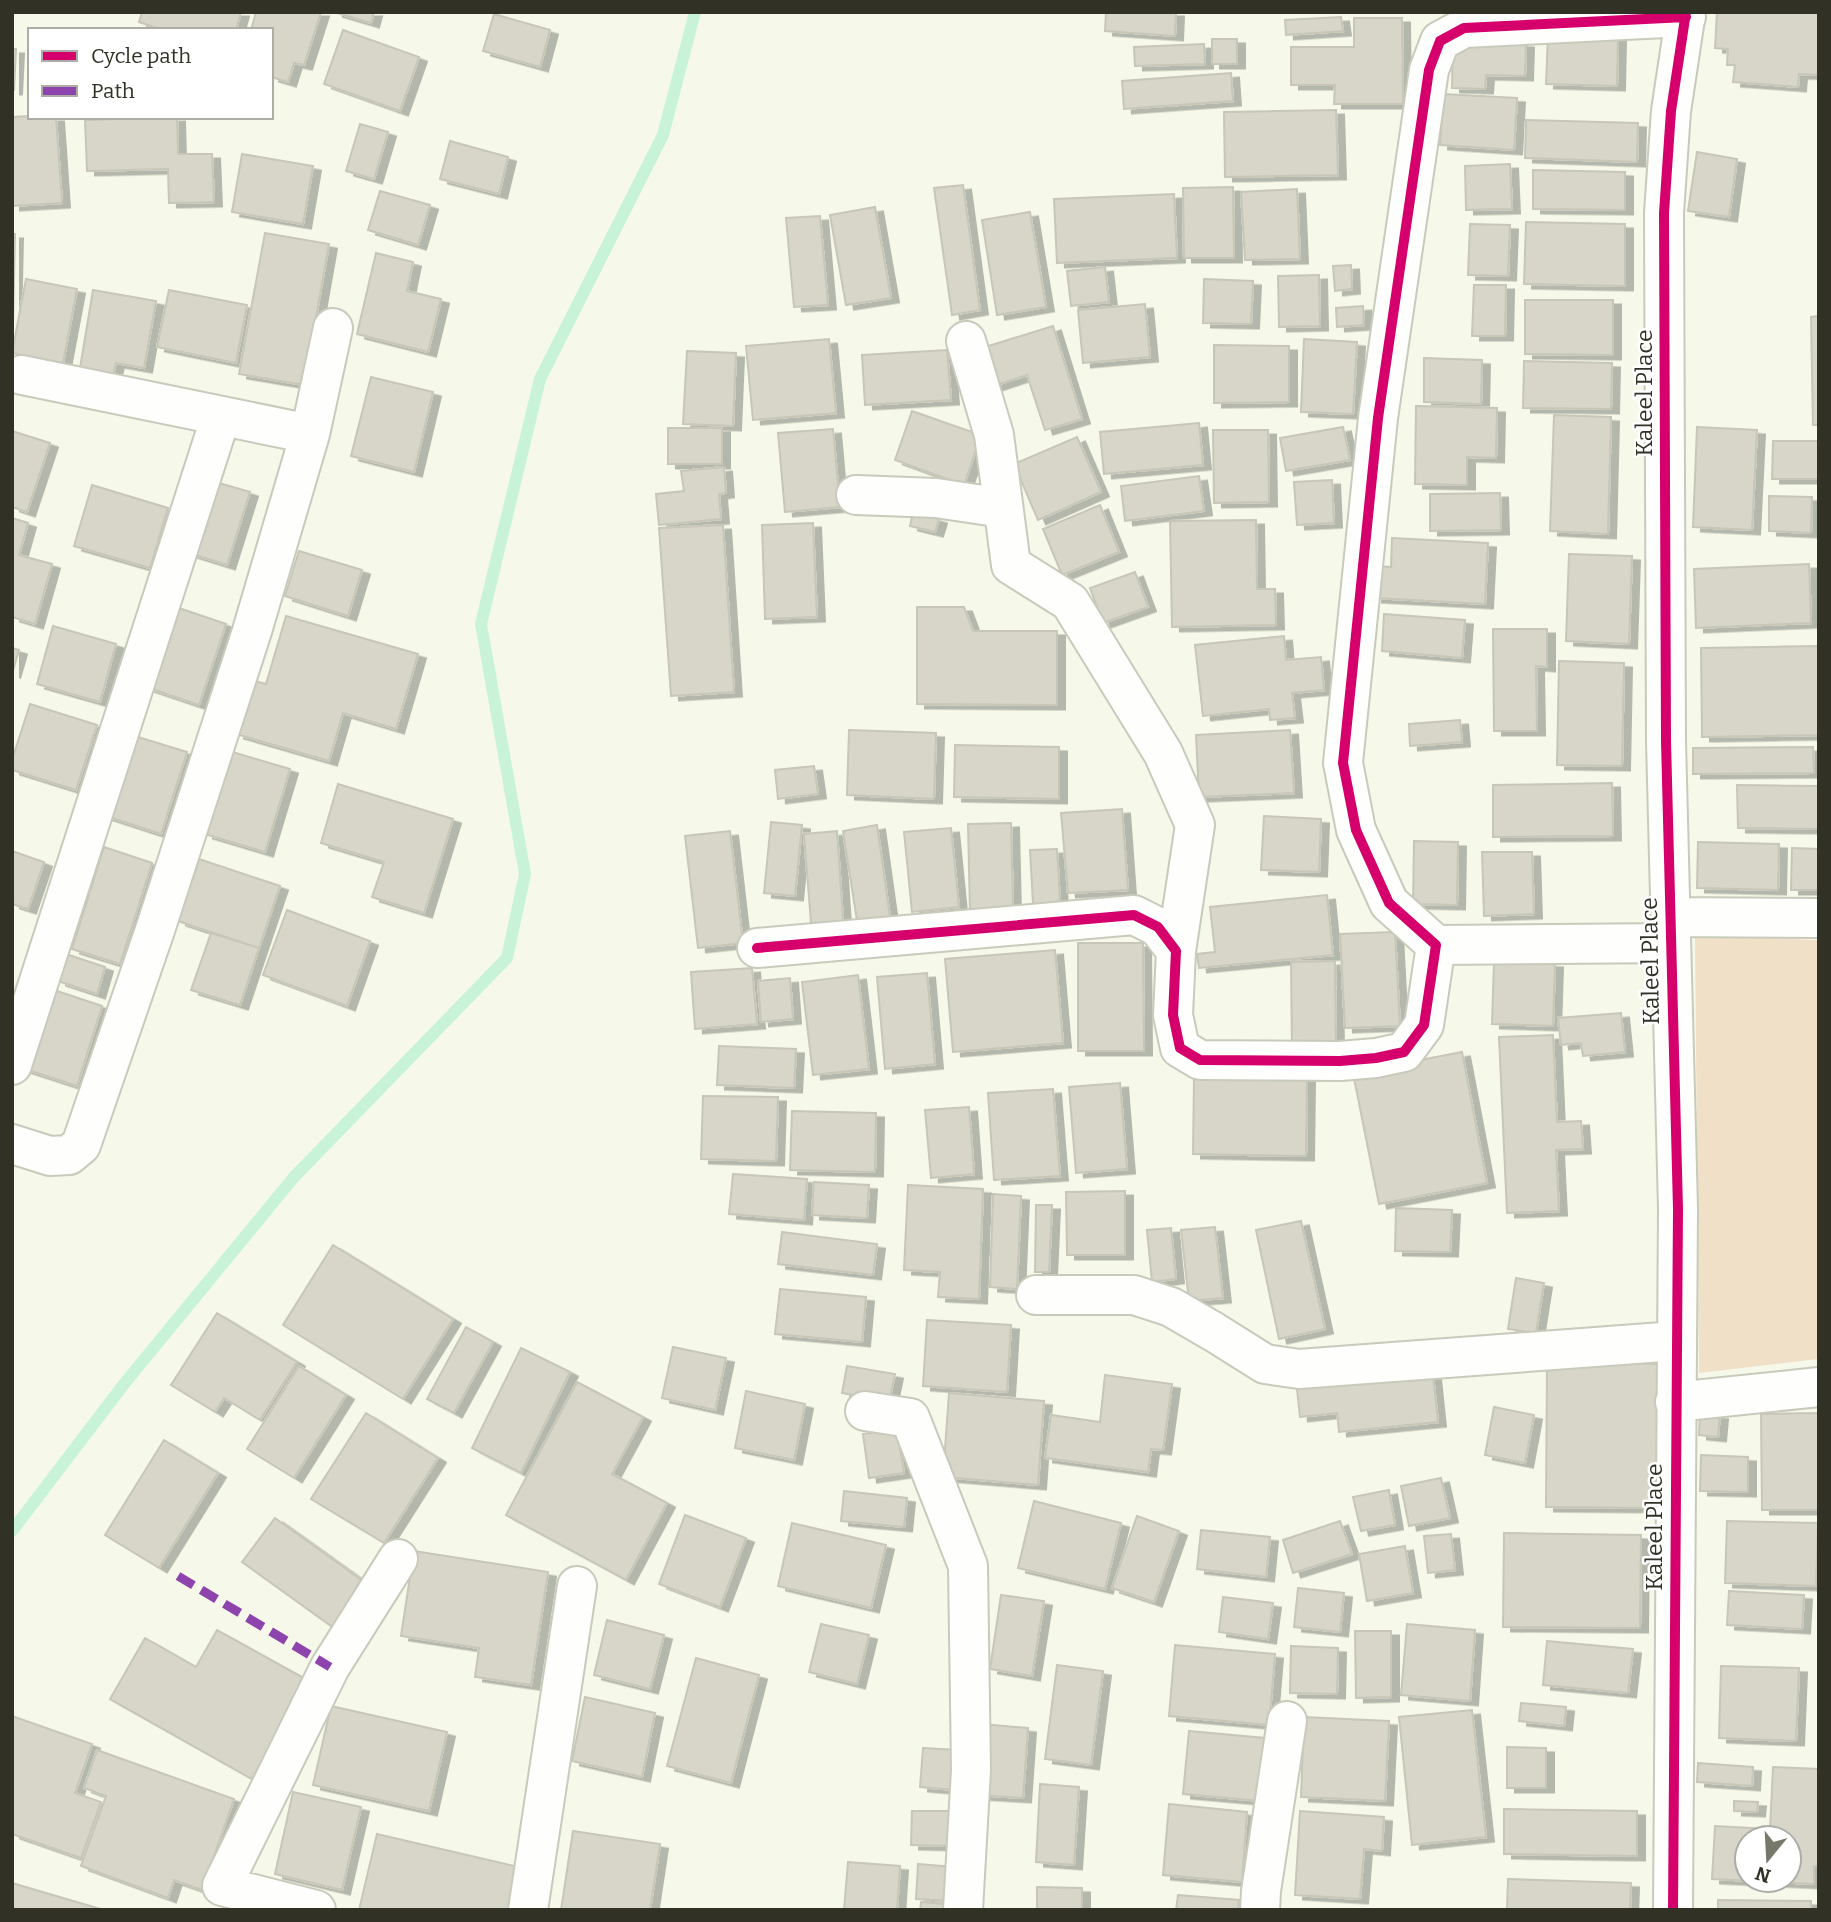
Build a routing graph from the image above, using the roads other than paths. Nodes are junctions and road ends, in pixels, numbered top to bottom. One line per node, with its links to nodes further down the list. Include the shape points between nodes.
1 (1686, 15): 10 (street, Kaleel Place, via 1671,111 1664,213); 11 (street, via 1464,28 1440,41 1429,70 1378,418 1342,763 1356,831 1389,903)
2 (333, 328): 6 (street)
3 (966, 341): 8 (street, via 994,435)
4 (22, 375): 5 (street)
5 (221, 415): 6 (street); 14 (street)
6 (310, 434): 15 (street, via 252,631 81,1145 69,1155 50,1156)
7 (856, 495): 8 (street, via 936,498)
8 (1003, 509): 13 (street, via 1011,565 1070,602 1164,752 1195,825)
9 (1819, 918): 10 (street)
10 (1671, 930): 11 (street); 17 (street, Kaleel Place, via 1678,1209)
11 (1436, 945): 13 (street, via 1424,1026 1404,1052 1340,1061 1200,1060 1180,1048 1173,1014)
12 (757, 948): 13 (street, via 1134,915 1158,927)
13 (1176, 951)
14 (12, 1065)
15 (12, 1144)
16 (1037, 1295): 17 (street, via 1133,1295 1171,1307 1265,1364 1299,1368)
17 (1676, 1341): 19 (street, Kaleel Place)
18 (1819, 1387): 19 (street)
19 (1675, 1402): 28 (street, Kaleel Place)
20 (865, 1411): 26 (street, via 910,1418 968,1566 971,1770)
21 (398, 1559): 24 (street, via 330,1667 222,1886)
22 (577, 1586): 25 (street)
23 (1287, 1721): 27 (street)
24 (316, 1910)
25 (528, 1910)
26 (963, 1910)
27 (1260, 1910)
28 (1673, 1910)

